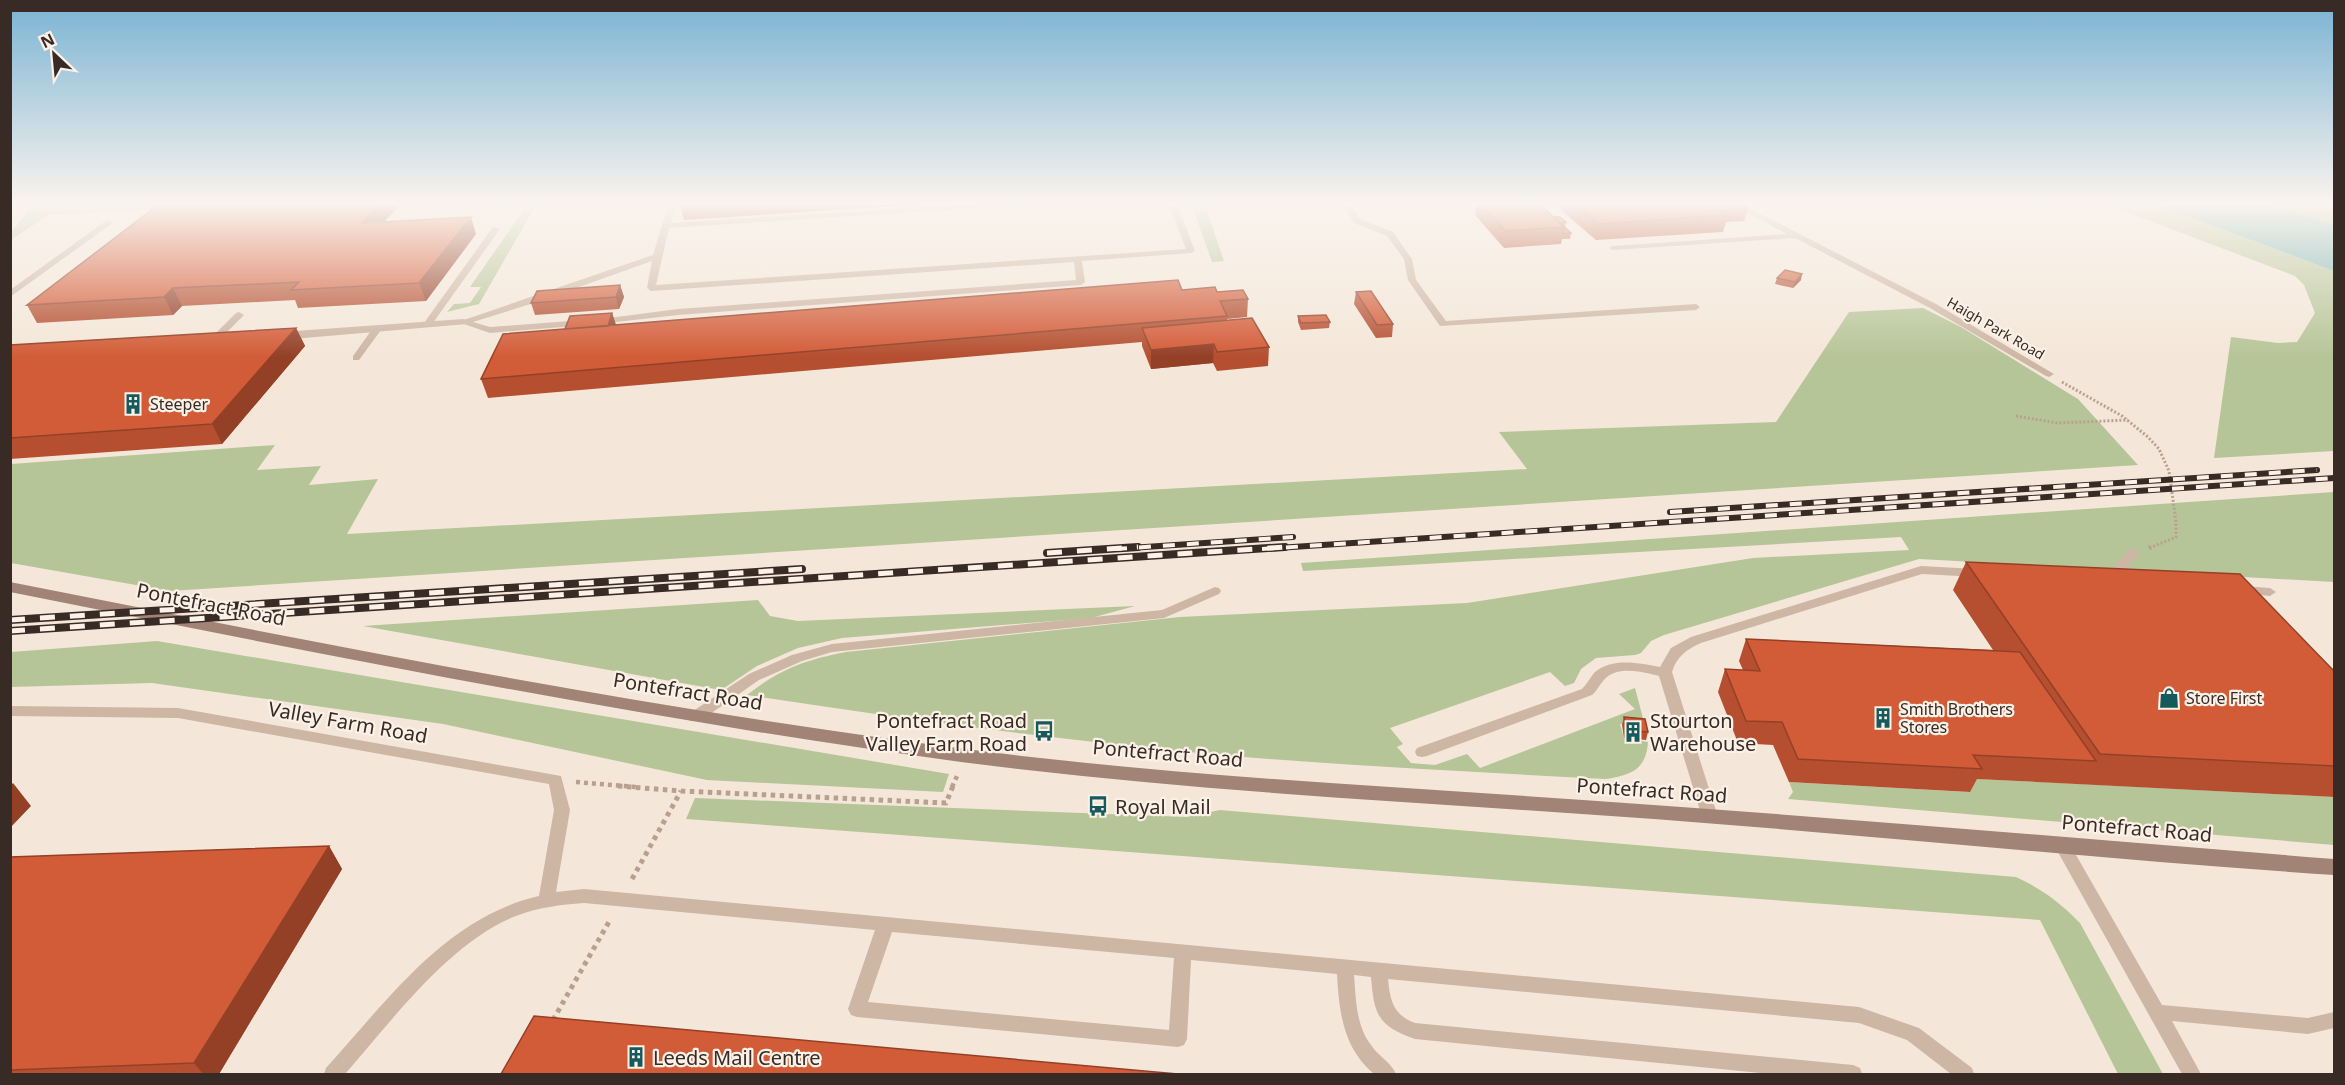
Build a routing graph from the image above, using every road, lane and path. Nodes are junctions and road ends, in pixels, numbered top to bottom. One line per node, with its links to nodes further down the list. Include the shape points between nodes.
1 (63, 256): 8 (lane)
2 (477, 256): 12 (lane)
3 (657, 256): 7 (lane, via 651,288); 11 (lane)
4 (1126, 256): 7 (lane)
5 (1406, 256): 9 (lane, via 1412,280 1443,324)
6 (1834, 256): 18 (lane, Haigh Park Road, via 1933,306)
7 (1078, 259): 11 (lane, via 1081,282 490,330)
8 (10, 294)
9 (1696, 307)
10 (239, 315): 16 (lane)
11 (463, 322): 12 (street)
12 (427, 325): 13 (street)
13 (376, 330): 14 (street); 17 (lane)
14 (273, 336)
15 (238, 338): 16 (street)
16 (210, 340)
17 (356, 358)
18 (2049, 374): 20 (path)
19 (2016, 416): 20 (path, via 2057,423)
20 (2128, 420): 21 (path, via 2156,446 2167,465 2178,527 2176,537)
21 (2133, 554): 23 (lane, via 2103,579)
22 (1992, 574): 28 (lane, via 1921,570 1678,647)
23 (2132, 581)
24 (10, 587): 30 (main road, Pontefract Road, via 360,657)
25 (2224, 589): 27 (lane)
26 (1215, 591): 30 (lane, via 1164,614 832,648 754,677)
27 (2270, 592)
28 (1665, 672): 31 (lane, via 1629,667 1608,670 1587,692); 35 (lane)
29 (10, 711): 33 (lane, Valley Farm Road, via 178,713)
30 (695, 717): 32 (main road, Pontefract Road)
31 (1422, 752)
32 (965, 756): 34 (path, via 946,803); 35 (main road, Pontefract Road, via 1197,780)
33 (556, 780): 34 (path); 38 (lane, via 562,810)
34 (681, 790): 39 (path)
35 (1710, 816): 36 (main road, Pontefract Road)
36 (2062, 845): 37 (main road, Pontefract Road); 44 (lane)
37 (2334, 867)
38 (546, 900): 39 (lane, via 584,896); 47 (lane, via 506,913 469,934 436,962)
39 (622, 900): 40 (lane); 46 (path)
40 (886, 924): 41 (lane); 41 (lane, via 857,1009 1178,1039)
41 (1183, 952): 42 (lane)
42 (1345, 968): 43 (lane); 48 (lane, via 1348,1020 1359,1045)
43 (1379, 970): 49 (lane, via 1386,1014 1394,1023 1414,1031); 50 (lane, via 1859,1016 1913,1034)
44 (2157, 1012): 45 (lane, via 2307,1026); 51 (lane)
45 (2334, 1020)
46 (551, 1023)
47 (333, 1074)
48 (1387, 1074)
49 (1853, 1074)
50 (1965, 1074)
51 (2192, 1074)

